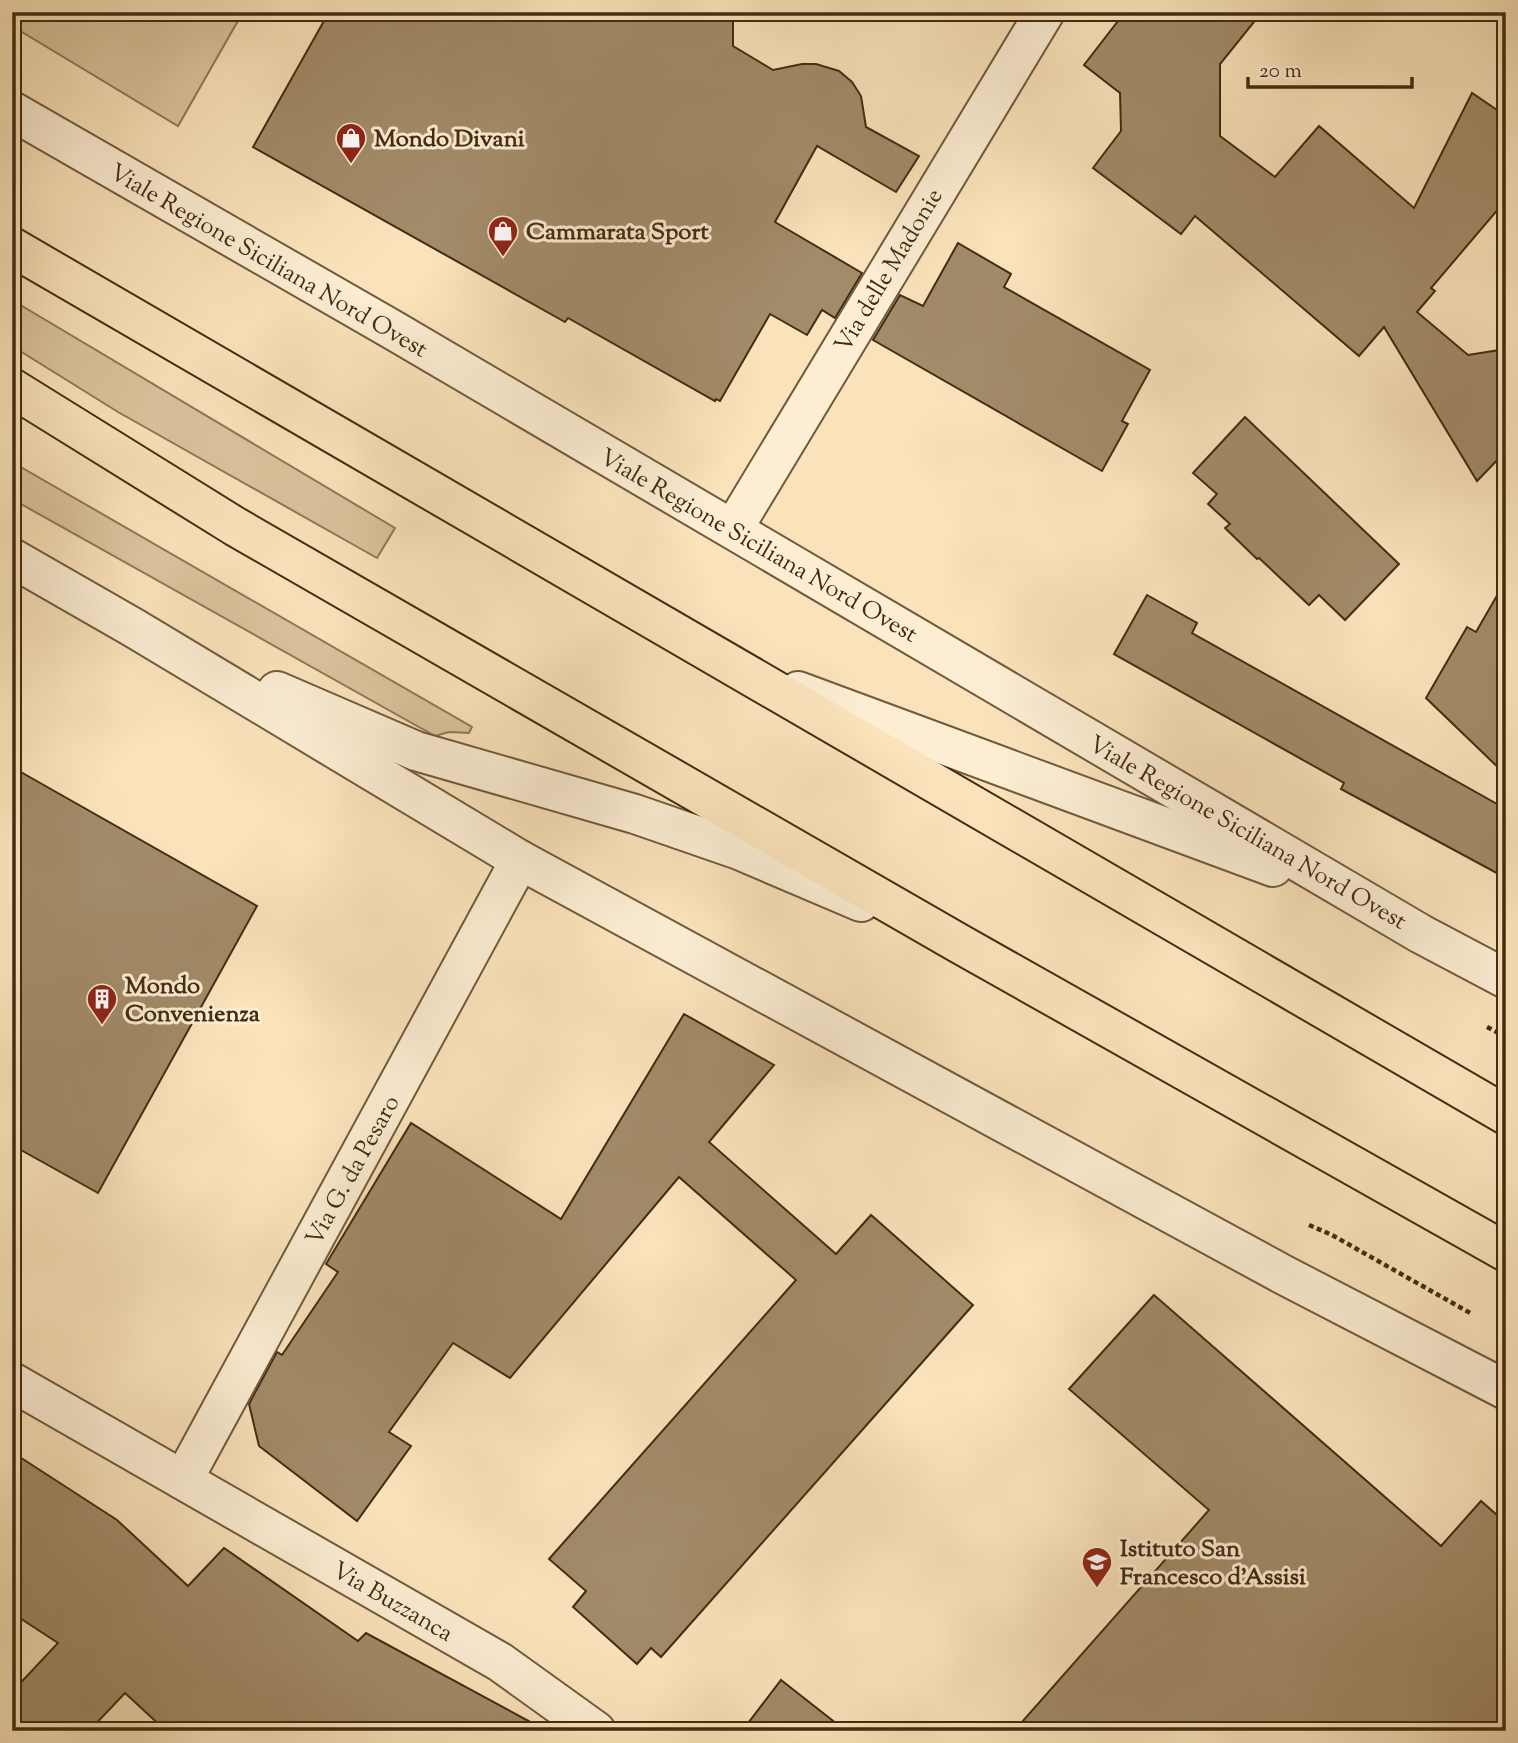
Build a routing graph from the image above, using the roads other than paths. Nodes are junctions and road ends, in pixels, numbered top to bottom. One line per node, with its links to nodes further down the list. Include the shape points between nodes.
1 (1045, 12): 7 (street, Via delle Madonie)
2 (12, 111): 7 (street, Viale Regione Siciliana Nord Ovest)
3 (19, 250): 10 (main road)
4 (12, 388): 6 (main road)
5 (12, 417): 6 (main road)
6 (236, 527): 13 (main road)
7 (733, 529): 12 (street, Viale Regione Siciliana Nord Ovest)
8 (12, 558): 9 (street)
9 (134, 628): 11 (street); 13 (street, via 416,751 635,814 739,850)
10 (737, 667): 12 (street, via 1284,872); 15 (main road)
11 (520, 860): 18 (street, via 1284,1275); 19 (street, Via G. da Pesaro)
12 (1421, 934): 14 (street, Viale Regione Siciliana Nord Ovest)
13 (960, 944): 16 (main road)
14 (1506, 979)
15 (1506, 1115)
16 (1506, 1252)
17 (12, 1382): 19 (street, Via Buzzanca)
18 (1506, 1390)
19 (183, 1480): 20 (street, Via Buzzanca, via 500,1662)
20 (596, 1731)

